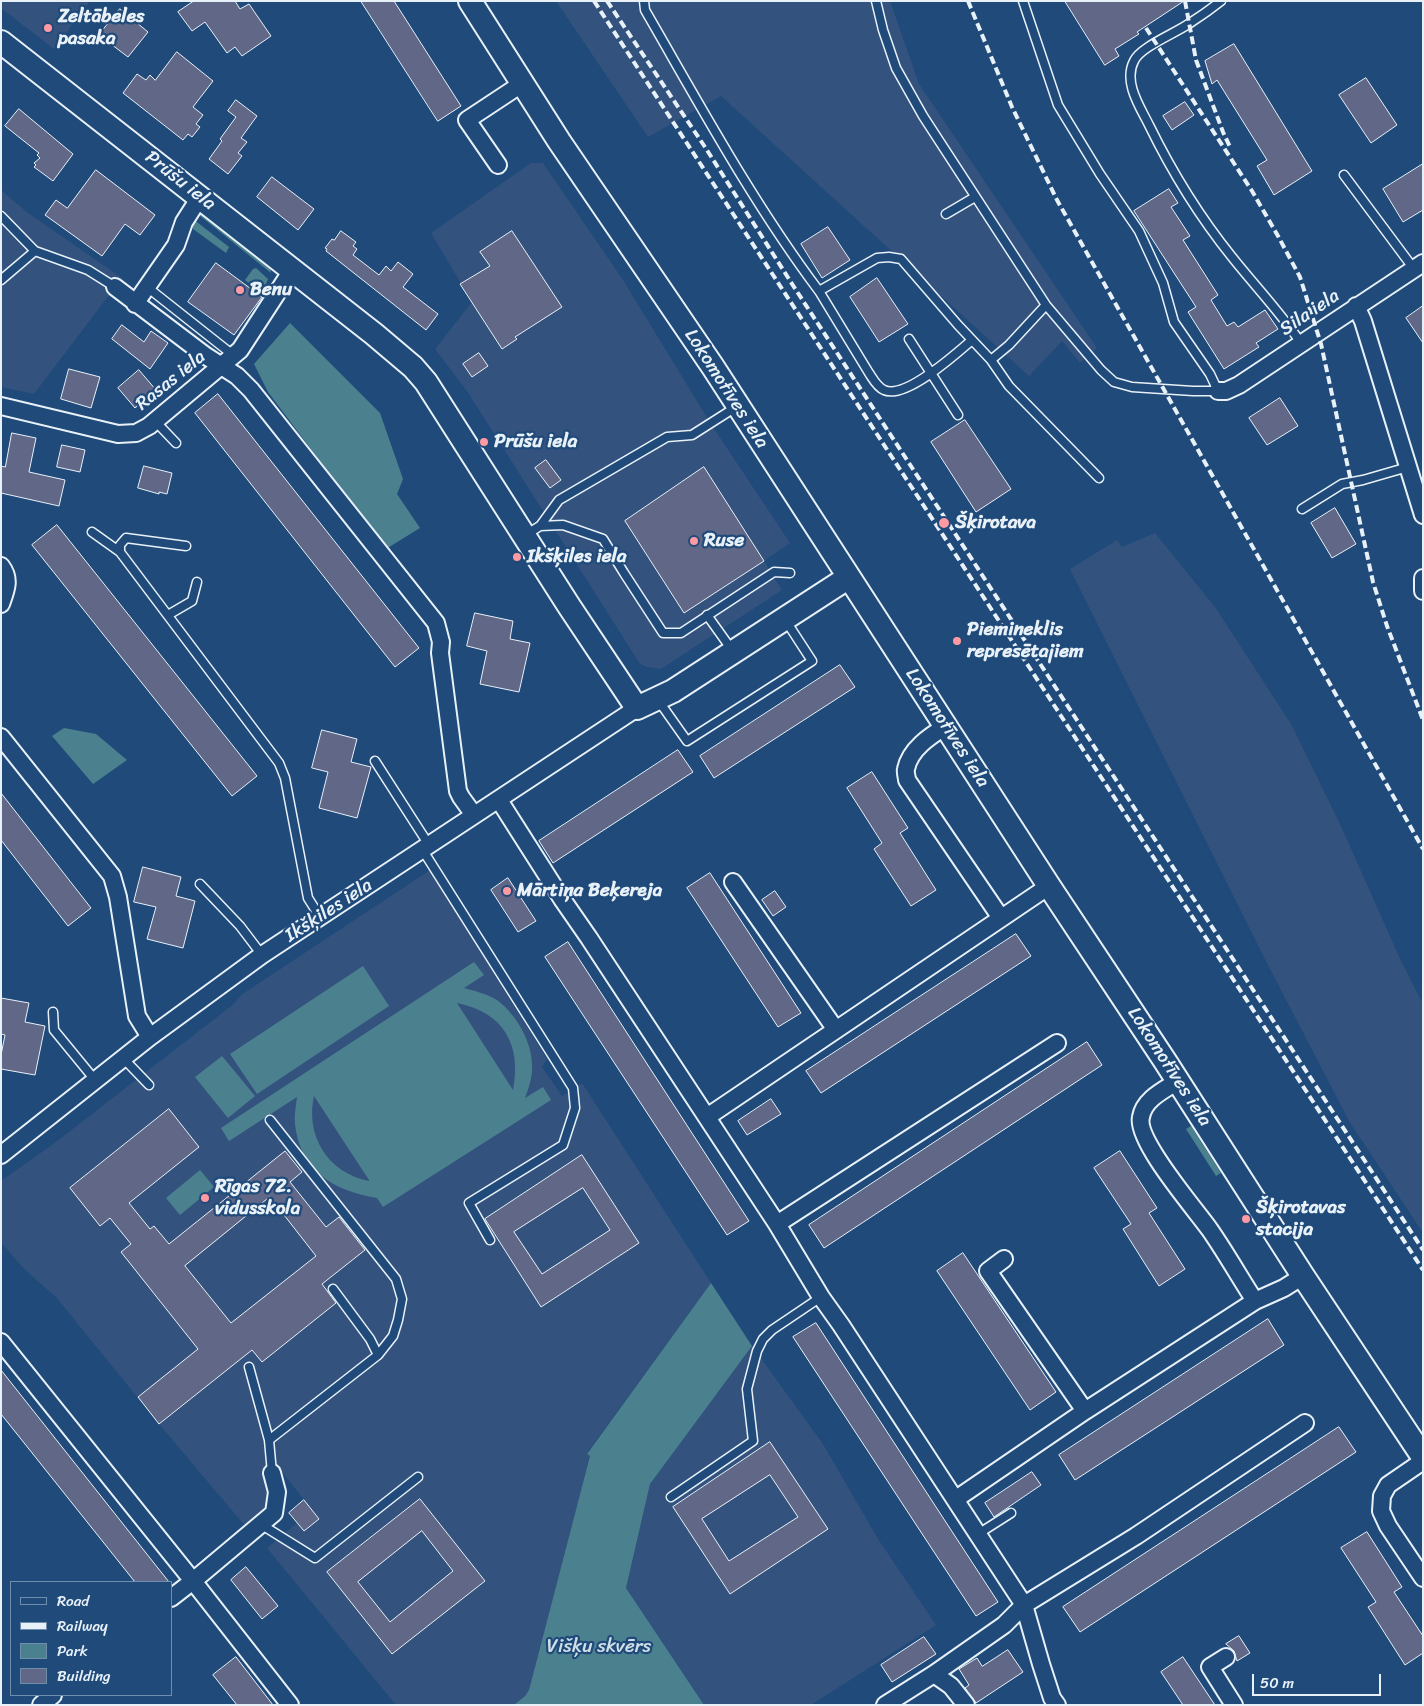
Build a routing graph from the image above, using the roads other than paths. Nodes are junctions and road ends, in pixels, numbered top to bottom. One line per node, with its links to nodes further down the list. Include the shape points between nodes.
1 (470, 1): 7 (street, Lokomotīves iela)
2 (644, 1): 20 (lane, via 645,10 786,247)
3 (876, 1): 11 (lane, via 896,68)
4 (1023, 1): 30 (lane, via 1058,105 1139,231 1163,283 1174,322)
5 (1221, 1): 26 (lane, via 1140,52 1130,72 1134,95 1192,203)
6 (1, 42): 10 (street, Prūšu iela)
7 (522, 83): 8 (street, via 467,120); 32 (street, Lokomotīves iela)
8 (498, 165)
9 (1344, 175): 15 (lane)
10 (200, 197): 16 (street, Prūšu iela); 19 (street, via 184,222 176,245)
11 (975, 197): 12 (lane); 22 (lane)
12 (946, 214)
13 (1, 216): 14 (lane)
14 (35, 251): 17 (lane); 18 (lane, via 88,270)
15 (1420, 265): 23 (street, Sila iela)
16 (292, 270): 27 (street, Rasas iela, via 240,350); 40 (street, Prūšu iela, via 420,374)
17 (1, 280)
18 (115, 287): 21 (street)
19 (147, 287): 21 (street); 27 (lane)
20 (819, 291): 25 (lane, via 877,258 901,259); 29 (lane, via 878,386 886,391 901,390)
21 (136, 304): 27 (street, via 206,356)
22 (1046, 305): 28 (lane, via 1010,345); 30 (lane, via 1114,382 1132,387)
23 (1356, 306): 26 (street, Sila iela); 36 (street)
24 (909, 339): 29 (lane)
25 (972, 340): 28 (lane); 29 (lane)
26 (1301, 344): 30 (street, Sila iela, via 1240,385)
27 (227, 360): 34 (street, Rasas iela); 61 (street, via 436,623 458,791)
28 (991, 360): 37 (lane, via 1009,386)
29 (931, 374): 33 (lane)
30 (1218, 391)
31 (1, 406): 34 (street, Rasas iela, via 118,434 136,433)
32 (738, 406): 40 (lane, via 692,435 667,436 559,500); 46 (street, Lokomotīves iela)
33 (958, 415)
34 (155, 421): 35 (lane)
35 (176, 443)
36 (1408, 467): 38 (lane, via 1342,484); 39 (street)
37 (1099, 478)
38 (1302, 510)
39 (1423, 515)
40 (532, 531): 52 (lane, via 563,525 603,538 663,633 681,633); 56 (street, Prūšu iela, via 568,606)
41 (92, 532): 43 (lane)
42 (186, 546): 43 (lane, via 126,538 120,545)
43 (120, 552): 51 (lane)
44 (1, 566): 50 (street, via 6,572 8,586)
45 (790, 573): 52 (lane, via 774,572)
46 (849, 577): 53 (street, Ikšķiles iela); 57 (street, Lokomotīves iela)
47 (1423, 578): 49 (street)
48 (197, 582): 51 (lane, via 192,601)
49 (1423, 592)
50 (1, 604)
51 (168, 615): 66 (lane, via 279,763 308,898)
52 (707, 615): 54 (lane)
53 (784, 618): 54 (street, Ikšķiles iela); 55 (lane, via 812,660 687,741)
54 (733, 652): 55 (street, Ikšķiles iela)
55 (657, 698): 56 (street, Ikšķiles iela)
56 (637, 708): 60 (street, Ikšķiles iela)
57 (946, 726): 65 (street, Lokomotīves iela); 67 (street, via 925,740 912,756 906,769 907,780)
58 (1, 738): 71 (street, via 112,876 137,1016)
59 (375, 761): 62 (lane)
60 (499, 800): 61 (street, Ikšķiles iela); 77 (street)
61 (474, 815): 62 (street, Ikšķiles iela)
62 (426, 847): 66 (street, Ikšķiles iela); 81 (lane, via 573,1088 575,1108 564,1145 469,1204)
63 (733, 882): 70 (street)
64 (200, 884): 68 (lane, via 240,926)
65 (1049, 886): 67 (street); 75 (street, Lokomotīves iela)
66 (320, 917): 68 (street, Ikšķiles iela)
67 (1001, 918): 70 (street)
68 (262, 955): 71 (street, Ikšķiles iela)
69 (53, 1012): 74 (lane, via 54,1030)
70 (836, 1030): 77 (street)
71 (150, 1037): 73 (street, Ikšķiles iela)
72 (1049, 1042): 80 (street)
73 (123, 1058): 74 (street, Ikšķiles iela); 76 (lane)
74 (95, 1080): 79 (street, Ikšķiles iela)
75 (1178, 1081): 83 (street, Lokomotīves iela); 86 (street, via 1156,1095 1145,1107 1140,1118 1144,1135 1176,1188 1209,1229)
76 (149, 1085)
77 (707, 1117): 80 (street)
78 (270, 1120): 88 (lane, via 396,1279 402,1299 398,1320 393,1336)
79 (1, 1155)
80 (777, 1224): 85 (street)
81 (490, 1240)
82 (1004, 1259): 90 (street, via 988,1271)
83 (1303, 1276): 86 (street); 93 (street, Lokomotīves iela)
84 (333, 1290): 88 (lane)
85 (821, 1297): 97 (lane, via 772,1330 757,1350 748,1389 753,1441); 98 (street)
86 (1255, 1301): 90 (street)
87 (1, 1342): 103 (street)
88 (378, 1354): 92 (lane)
89 (249, 1367): 92 (lane)
90 (1085, 1411): 98 (street)
91 (1305, 1423): 105 (street, via 1136,1536)
92 (269, 1440): 95 (lane)
93 (1423, 1456)
94 (1423, 1461): 102 (street, via 1388,1485 1382,1496 1382,1511 1388,1526)
95 (272, 1473): 100 (street, via 277,1492 274,1513)
96 (418, 1477): 100 (lane, via 315,1558)
97 (671, 1497)
98 (956, 1499): 101 (street)
99 (1011, 1513): 101 (lane)
100 (262, 1525): 103 (street)
101 (978, 1534): 105 (street)
102 (1423, 1578)
103 (193, 1581): 104 (street); 111 (street)
104 (172, 1597)
105 (1024, 1605): 107 (street, via 1004,1625); 109 (street)
106 (1226, 1657): 114 (street, via 1210,1667)
107 (934, 1674): 112 (street); 113 (street, via 951,1686)
108 (52, 1696): 110 (street)
109 (1050, 1702)
110 (41, 1705)
111 (290, 1705)
112 (886, 1705)
113 (966, 1705)
114 (1234, 1705)

